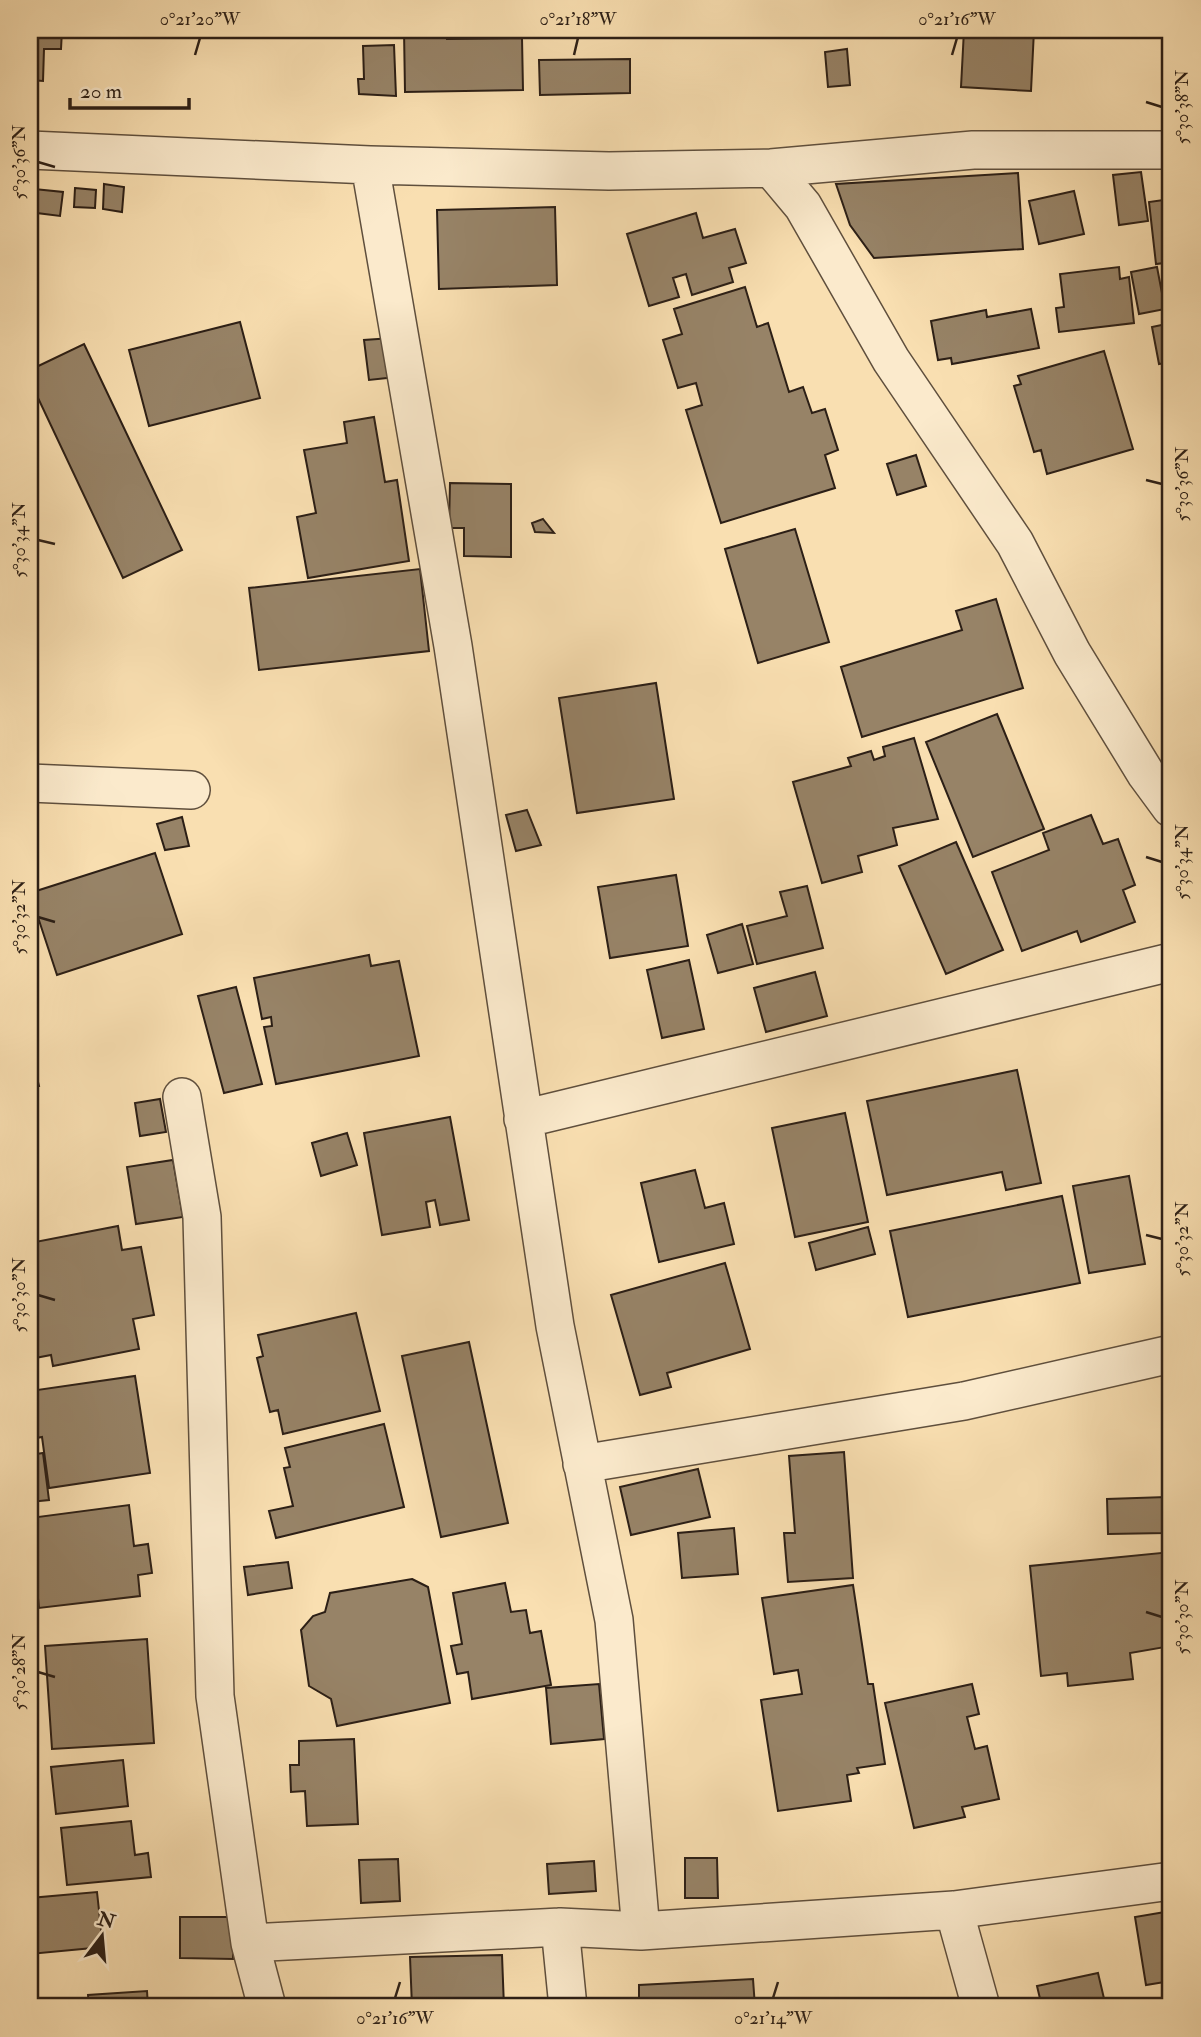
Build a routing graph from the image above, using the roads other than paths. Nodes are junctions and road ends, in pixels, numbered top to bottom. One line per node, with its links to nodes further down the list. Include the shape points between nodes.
1 (30, 150): 3 (street)
2 (1171, 150): 4 (street, via 973,150)
3 (370, 165): 4 (street, via 609,171); 10 (street, via 453,646)
4 (771, 168): 7 (street, via 803,206 891,360 1015,544 1072,653 1146,774)
5 (30, 783): 6 (street)
6 (191, 790)
7 (1171, 806)
8 (1171, 962): 10 (street)
9 (182, 1097): 17 (street, via 202,1217 215,1696)
10 (523, 1119): 12 (street)
11 (1171, 1354): 12 (street, via 964,1401)
12 (582, 1464): 16 (street, via 614,1620)
13 (1171, 1881): 14 (street)
14 (954, 1910): 16 (street); 20 (street)
15 (560, 1927): 16 (street); 17 (street); 19 (street)
16 (641, 1931)
17 (250, 1943): 18 (street)
18 (267, 2007)
19 (568, 2007)
20 (981, 2007)

